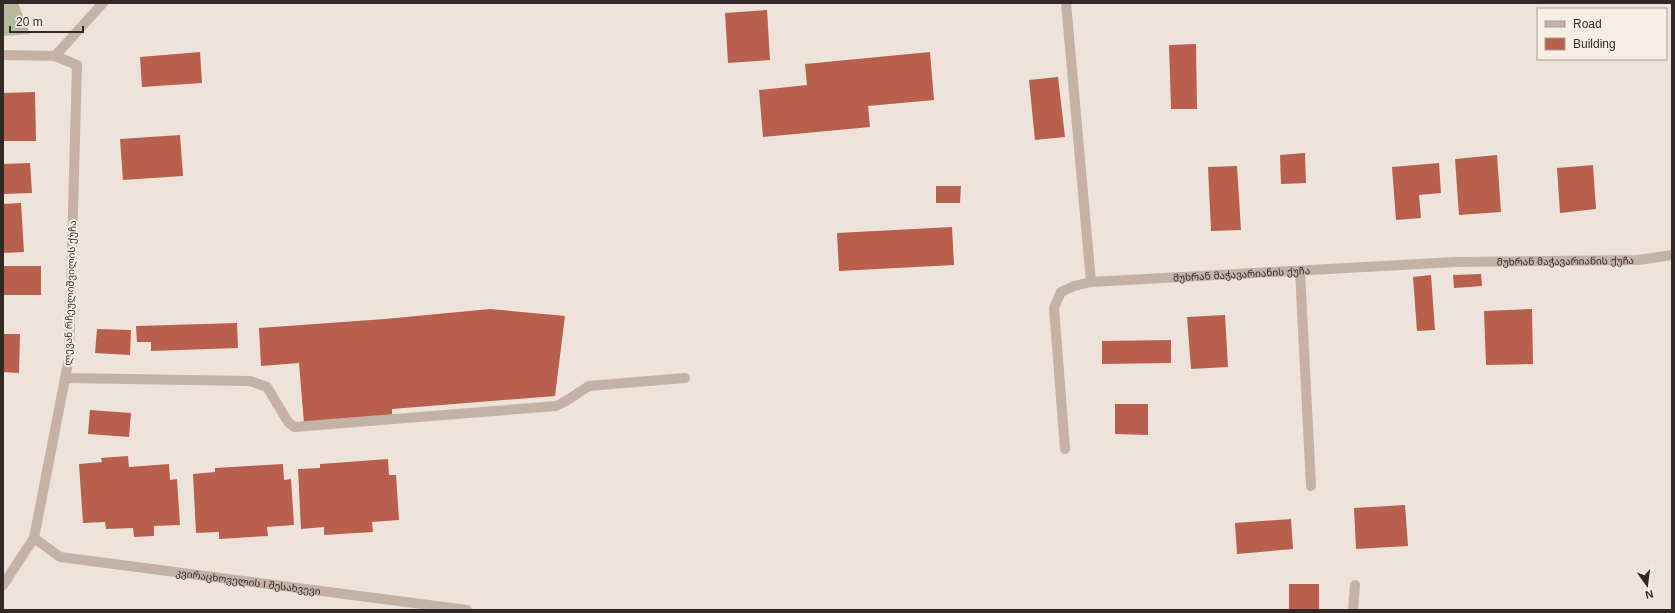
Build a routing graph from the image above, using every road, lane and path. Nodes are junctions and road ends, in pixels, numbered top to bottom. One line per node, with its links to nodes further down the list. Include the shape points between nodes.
1 (103, 3): 4 (street)
2 (1066, 3): 7 (street)
3 (3, 55): 4 (street, ლევან რჩეულიშვილის ქუჩა)
4 (55, 56): 8 (street, ლევან რჩეულიშვილის ქუჩა, via 77,65 69,358)
5 (1672, 255): 6 (street, მუხრან მაჭავარიანის ქუჩა, via 1639,260 1455,262)
6 (1300, 271): 7 (street, მუხრან მაჭავარიანის ქუჩა); 11 (street)
7 (1091, 282): 10 (street, მუხრან მაჭავარიანის ქუჩა, via 1061,292 1054,308)
8 (65, 378): 9 (street, via 250,381 267,387 288,422 294,427 556,406 567,402 589,386); 12 (street, ლევან რჩეულიშვილის ქუჩა)
9 (685, 378)
10 (1065, 449)
11 (1311, 486)
12 (34, 538): 13 (street, ლევან რჩეულიშვილის ქუჩა); 15 (street, კვირაცხოველის I შესახვევი, via 60,557)
13 (3, 585)
14 (1355, 585): 16 (street)
15 (467, 610)
16 (1352, 610)

